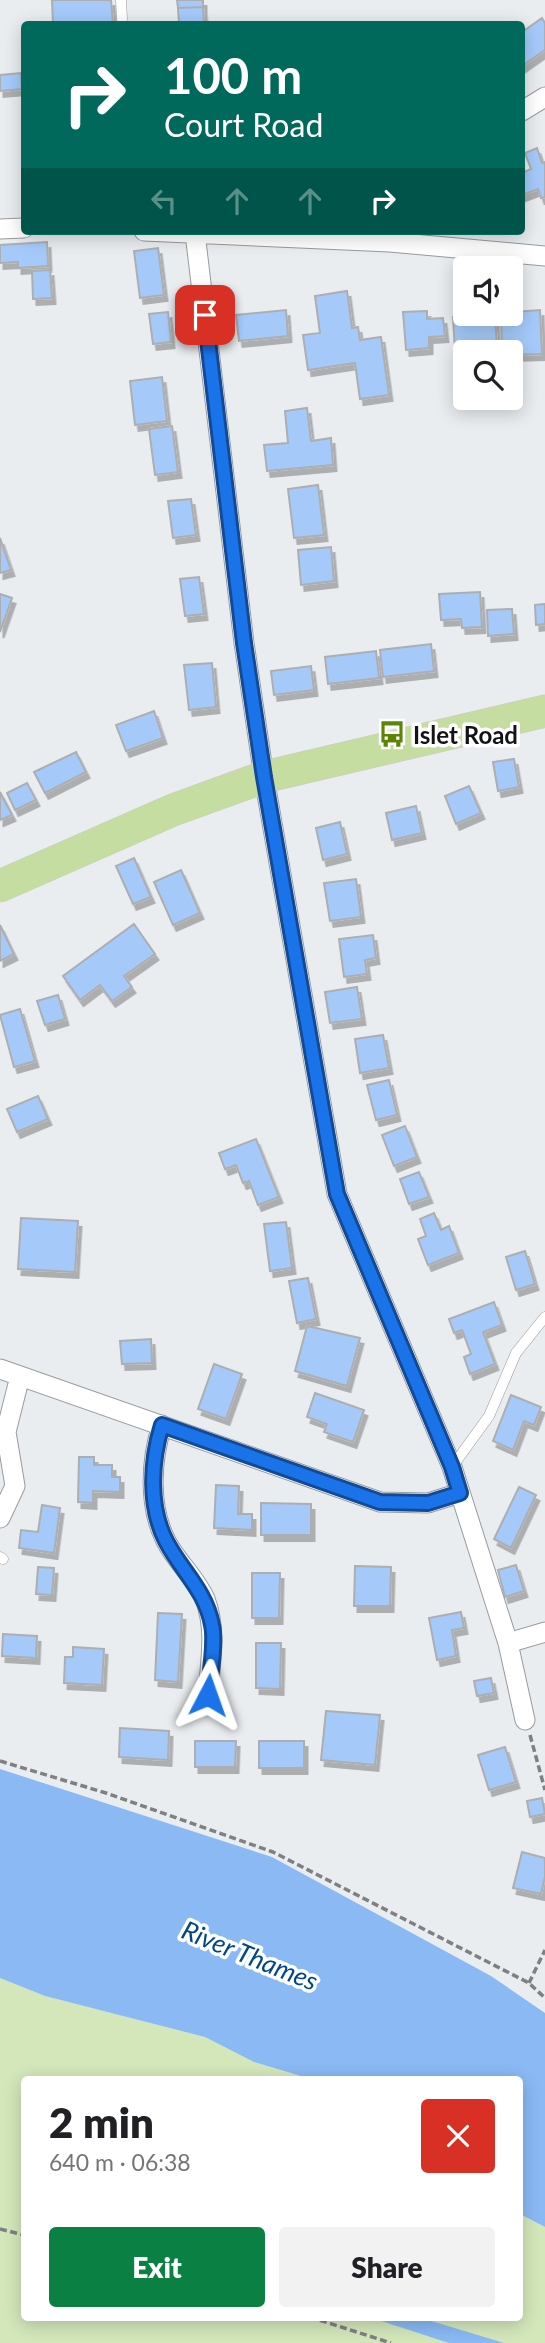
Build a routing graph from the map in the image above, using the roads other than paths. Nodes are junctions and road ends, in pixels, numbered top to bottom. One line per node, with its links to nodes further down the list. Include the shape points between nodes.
1 (121, 0): 2 (lane)
2 (122, 19)
3 (545, 97): 4 (street)
4 (525, 109)
5 (21, 228): 6 (street)
6 (0, 229)
7 (195, 235): 12 (street)
8 (293, 235): 9 (street)
9 (391, 237): 10 (street)
10 (545, 256)
11 (545, 711): 12 (main road)
12 (264, 777): 13 (main road, via 173,810); 18 (street, via 337,1194)
13 (0, 886)
14 (545, 1317): 18 (lane, via 516,1353 489,1416)
15 (0, 1369): 16 (street)
16 (20, 1376): 17 (street); 20 (street, via 6,1432 15,1486)
17 (162, 1425): 19 (street, via 380,1502 428,1503); 23 (street, via 155,1450 154,1507 165,1540 204,1598 213,1627)
18 (452, 1467): 19 (street)
19 (460, 1493): 22 (street)
20 (0, 1518)
21 (545, 1632): 22 (street)
22 (508, 1643): 24 (street)
23 (208, 1695)
24 (525, 1720)

